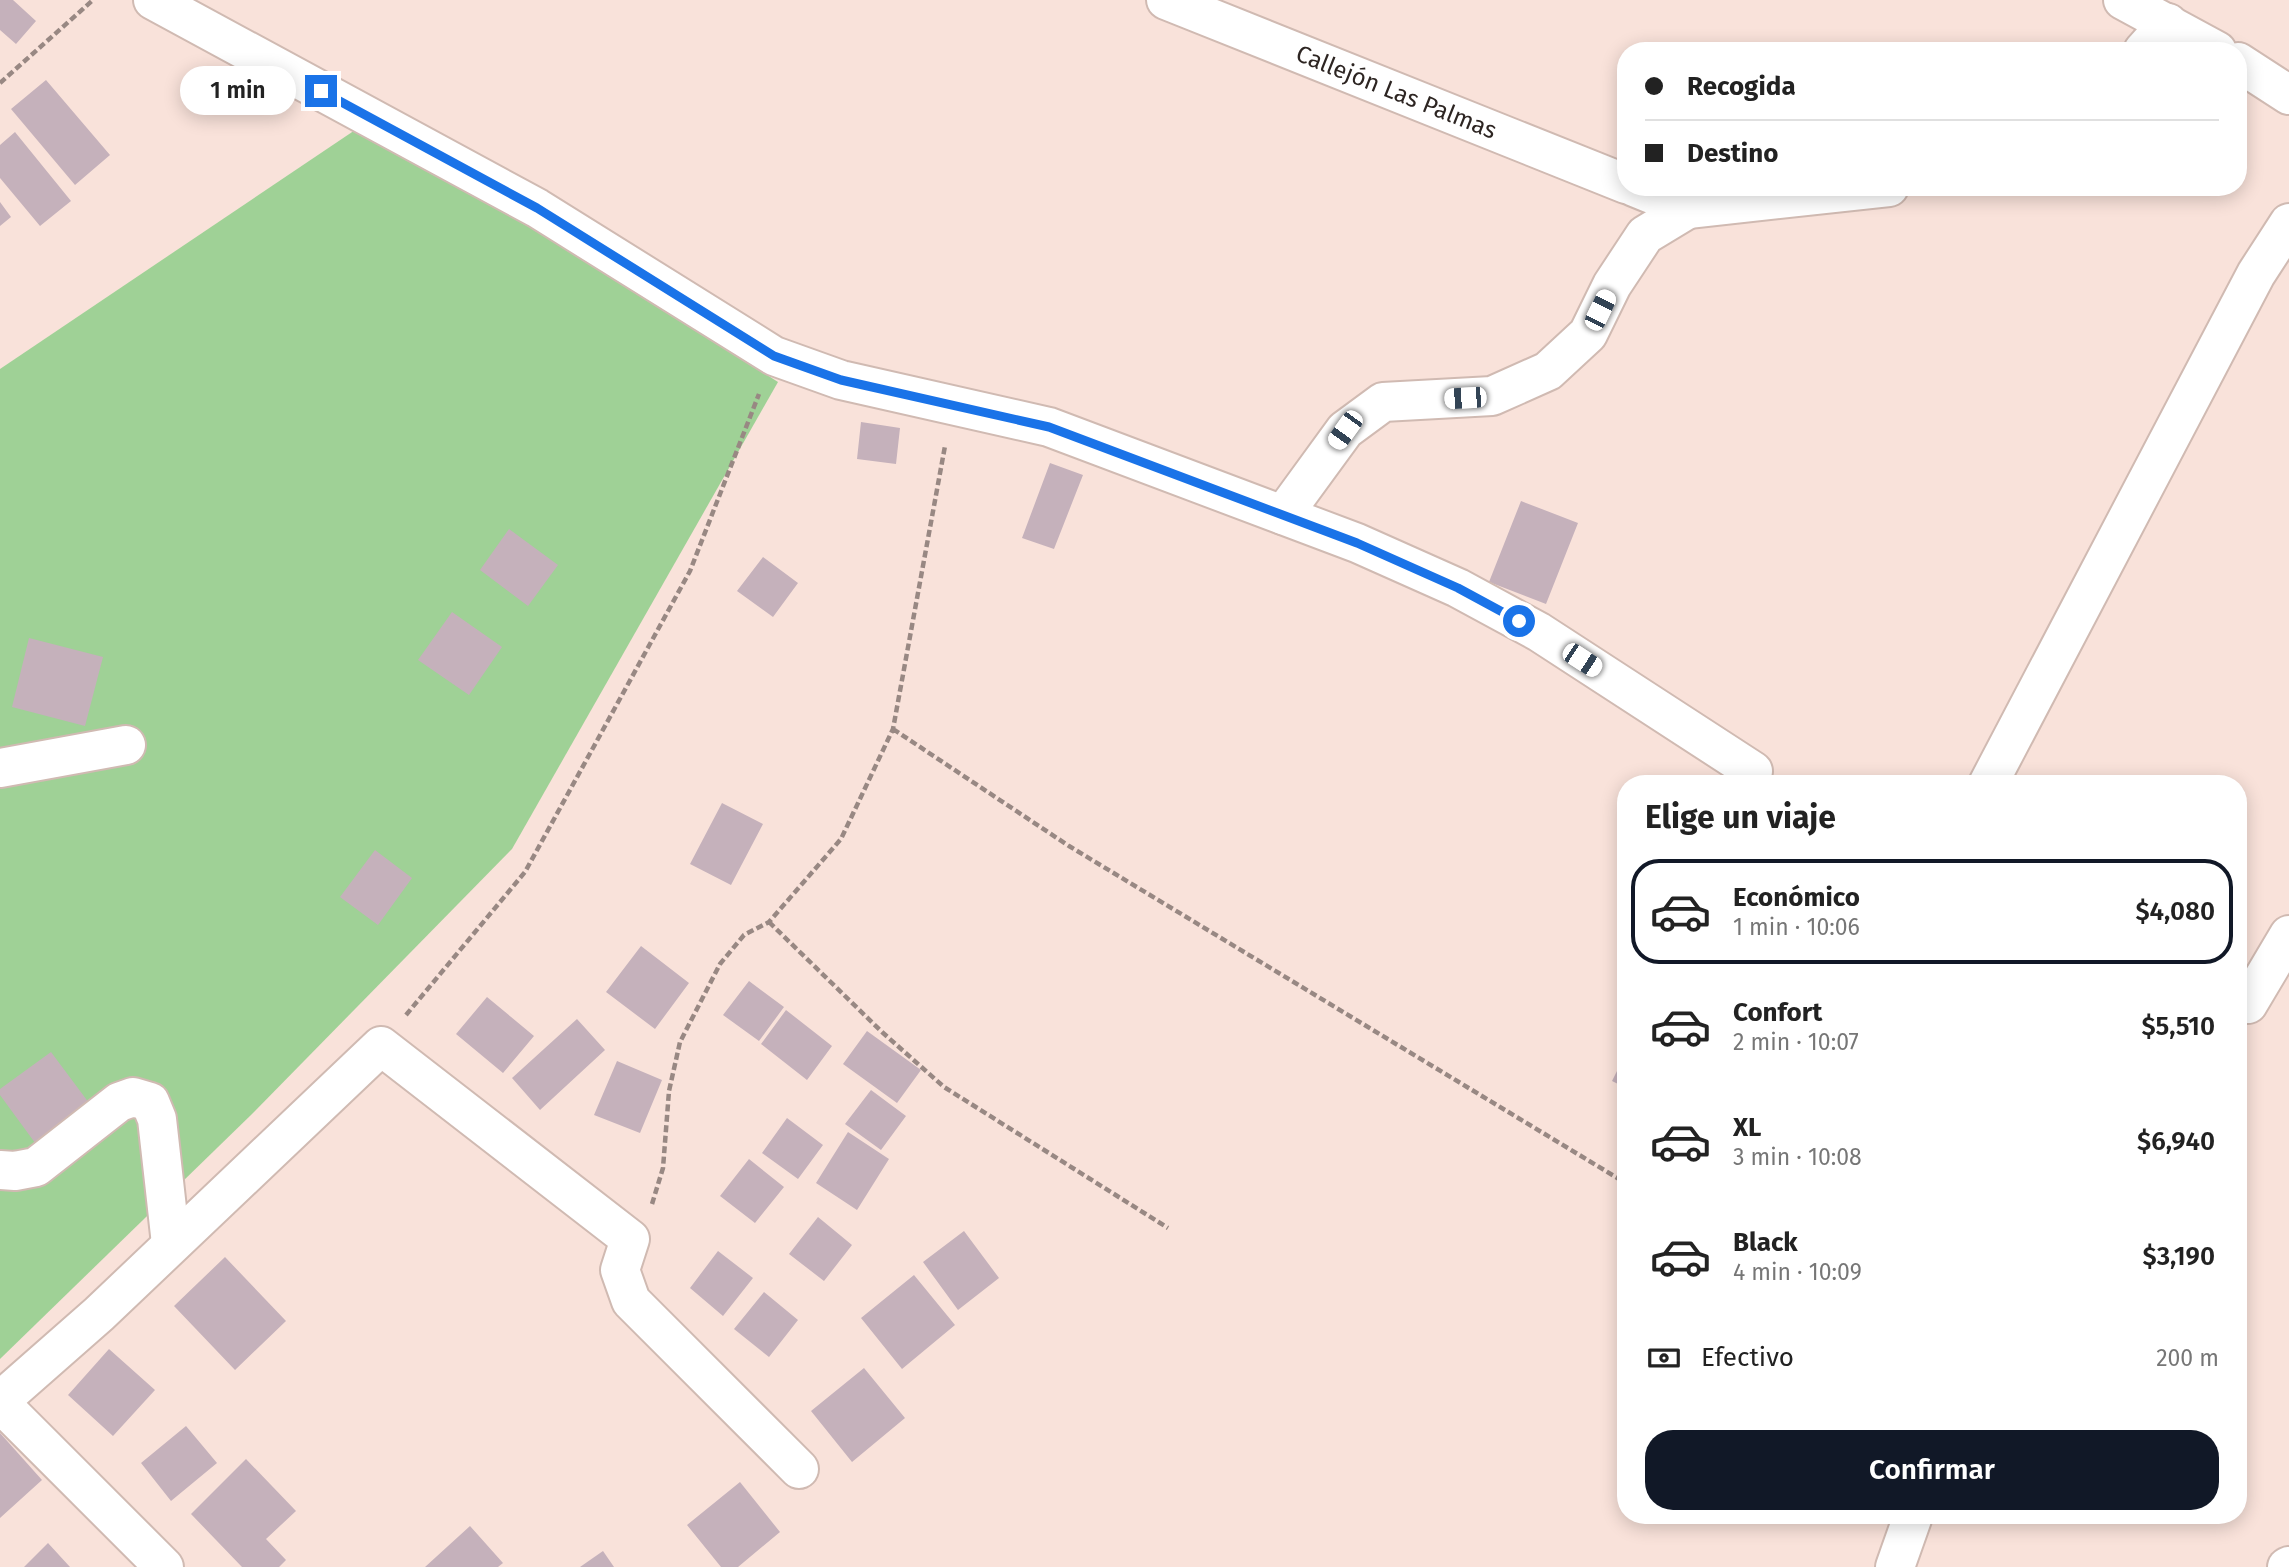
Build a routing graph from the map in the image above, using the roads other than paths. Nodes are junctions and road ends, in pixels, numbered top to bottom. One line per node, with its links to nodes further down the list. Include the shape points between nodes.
1 (153, 0): 14 (street, via 537,208 774,356 841,380 1049,427)
2 (1166, 0): 9 (street, Callejón Las Palmas)
3 (2123, 0): 4 (street)
4 (2168, 23): 5 (street); 6 (street)
5 (2151, 42)
6 (2201, 42)
7 (2247, 68): 8 (street)
8 (2289, 95)
9 (1617, 180)
10 (1656, 196): 12 (street)
11 (1807, 196): 12 (street)
12 (1688, 209): 14 (street, via 1645,234 1588,334 1548,371 1492,397 1383,402 1345,430)
13 (2289, 223): 18 (street, via 2256,274)
14 (1283, 515): 17 (street, via 1458,588 1539,632)
15 (127, 745): 16 (street)
16 (0, 768)
17 (1753, 771)
18 (1994, 775)
19 (2289, 934): 20 (street)
20 (2248, 1004)
21 (0, 1170): 22 (street, via 36,1167 119,1102 133,1097 150,1102 158,1119)
22 (171, 1244): 23 (street); 24 (street, via 381,1046 630,1239 620,1269 631,1301)
23 (0, 1402): 26 (street)
24 (799, 1469)
25 (1910, 1524): 27 (street)
26 (164, 1567)
27 (1895, 1567)

